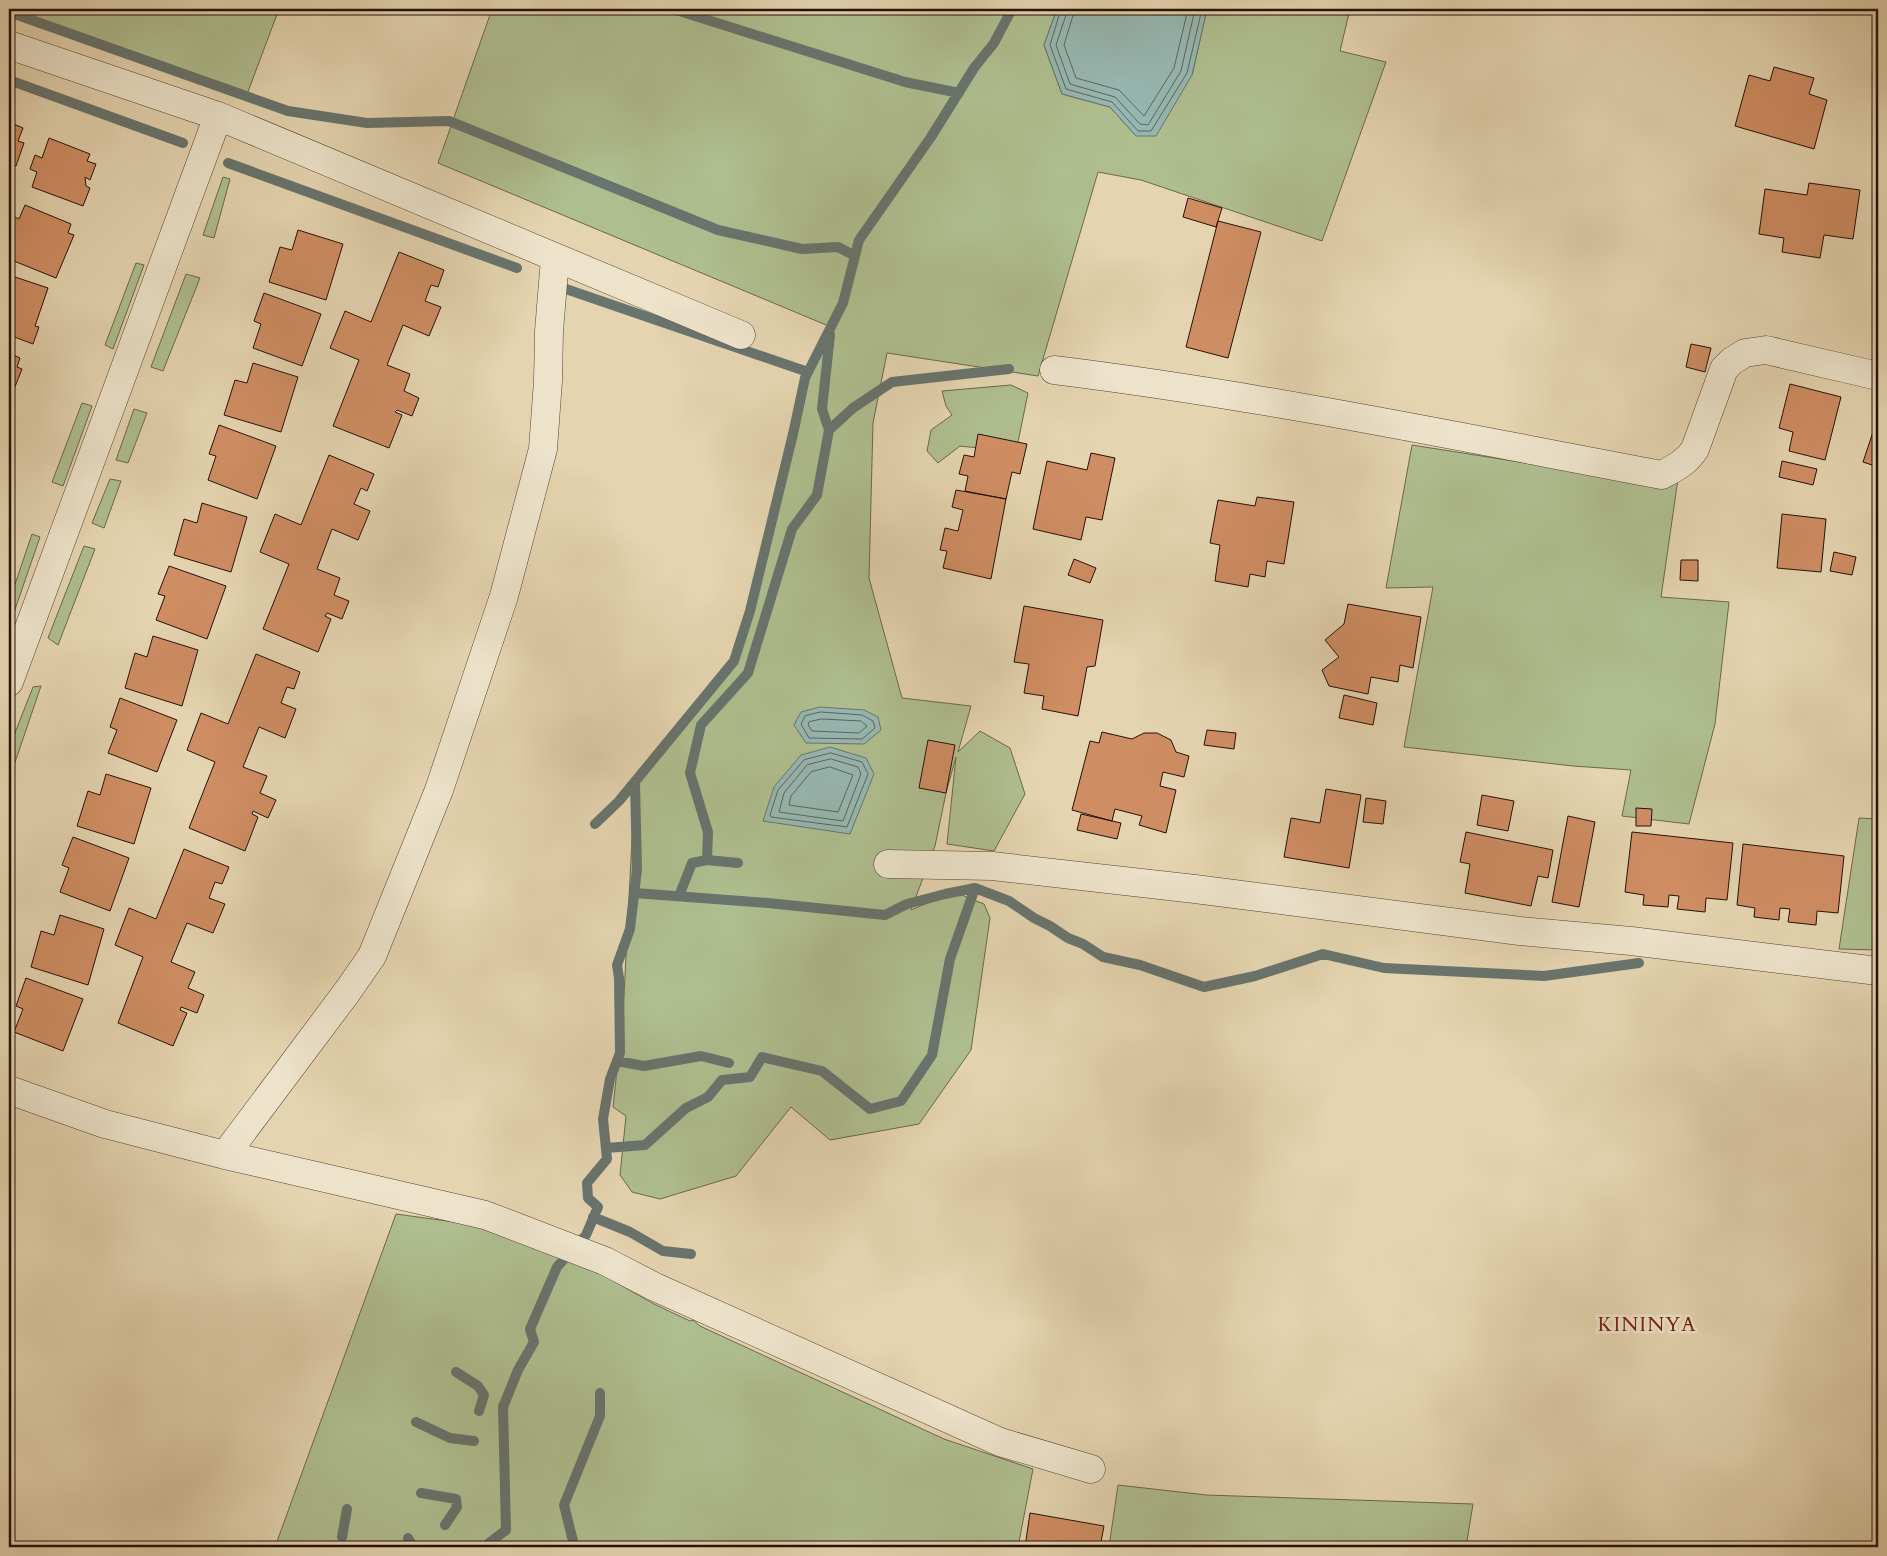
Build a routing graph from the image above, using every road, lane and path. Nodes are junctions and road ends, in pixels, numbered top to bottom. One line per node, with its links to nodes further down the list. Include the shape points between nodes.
1 (9, 45): 2 (street)
2 (218, 116): 3 (street); 7 (street)
3 (555, 259): 4 (street); 11 (street, via 543,449 504,596 439,790 372,956)
4 (741, 335)
5 (1054, 370): 6 (street, via 1290,405 1662,474 1675,468 1695,449 1724,370 1745,353 1766,350)
6 (1878, 376)
7 (9, 682)
8 (888, 864): 9 (street, via 992,866)
9 (1878, 971)
10 (9, 1090): 11 (street, via 105,1124)
11 (226, 1155): 12 (street, via 485,1216 563,1244 1000,1442)
12 (1091, 1469)

